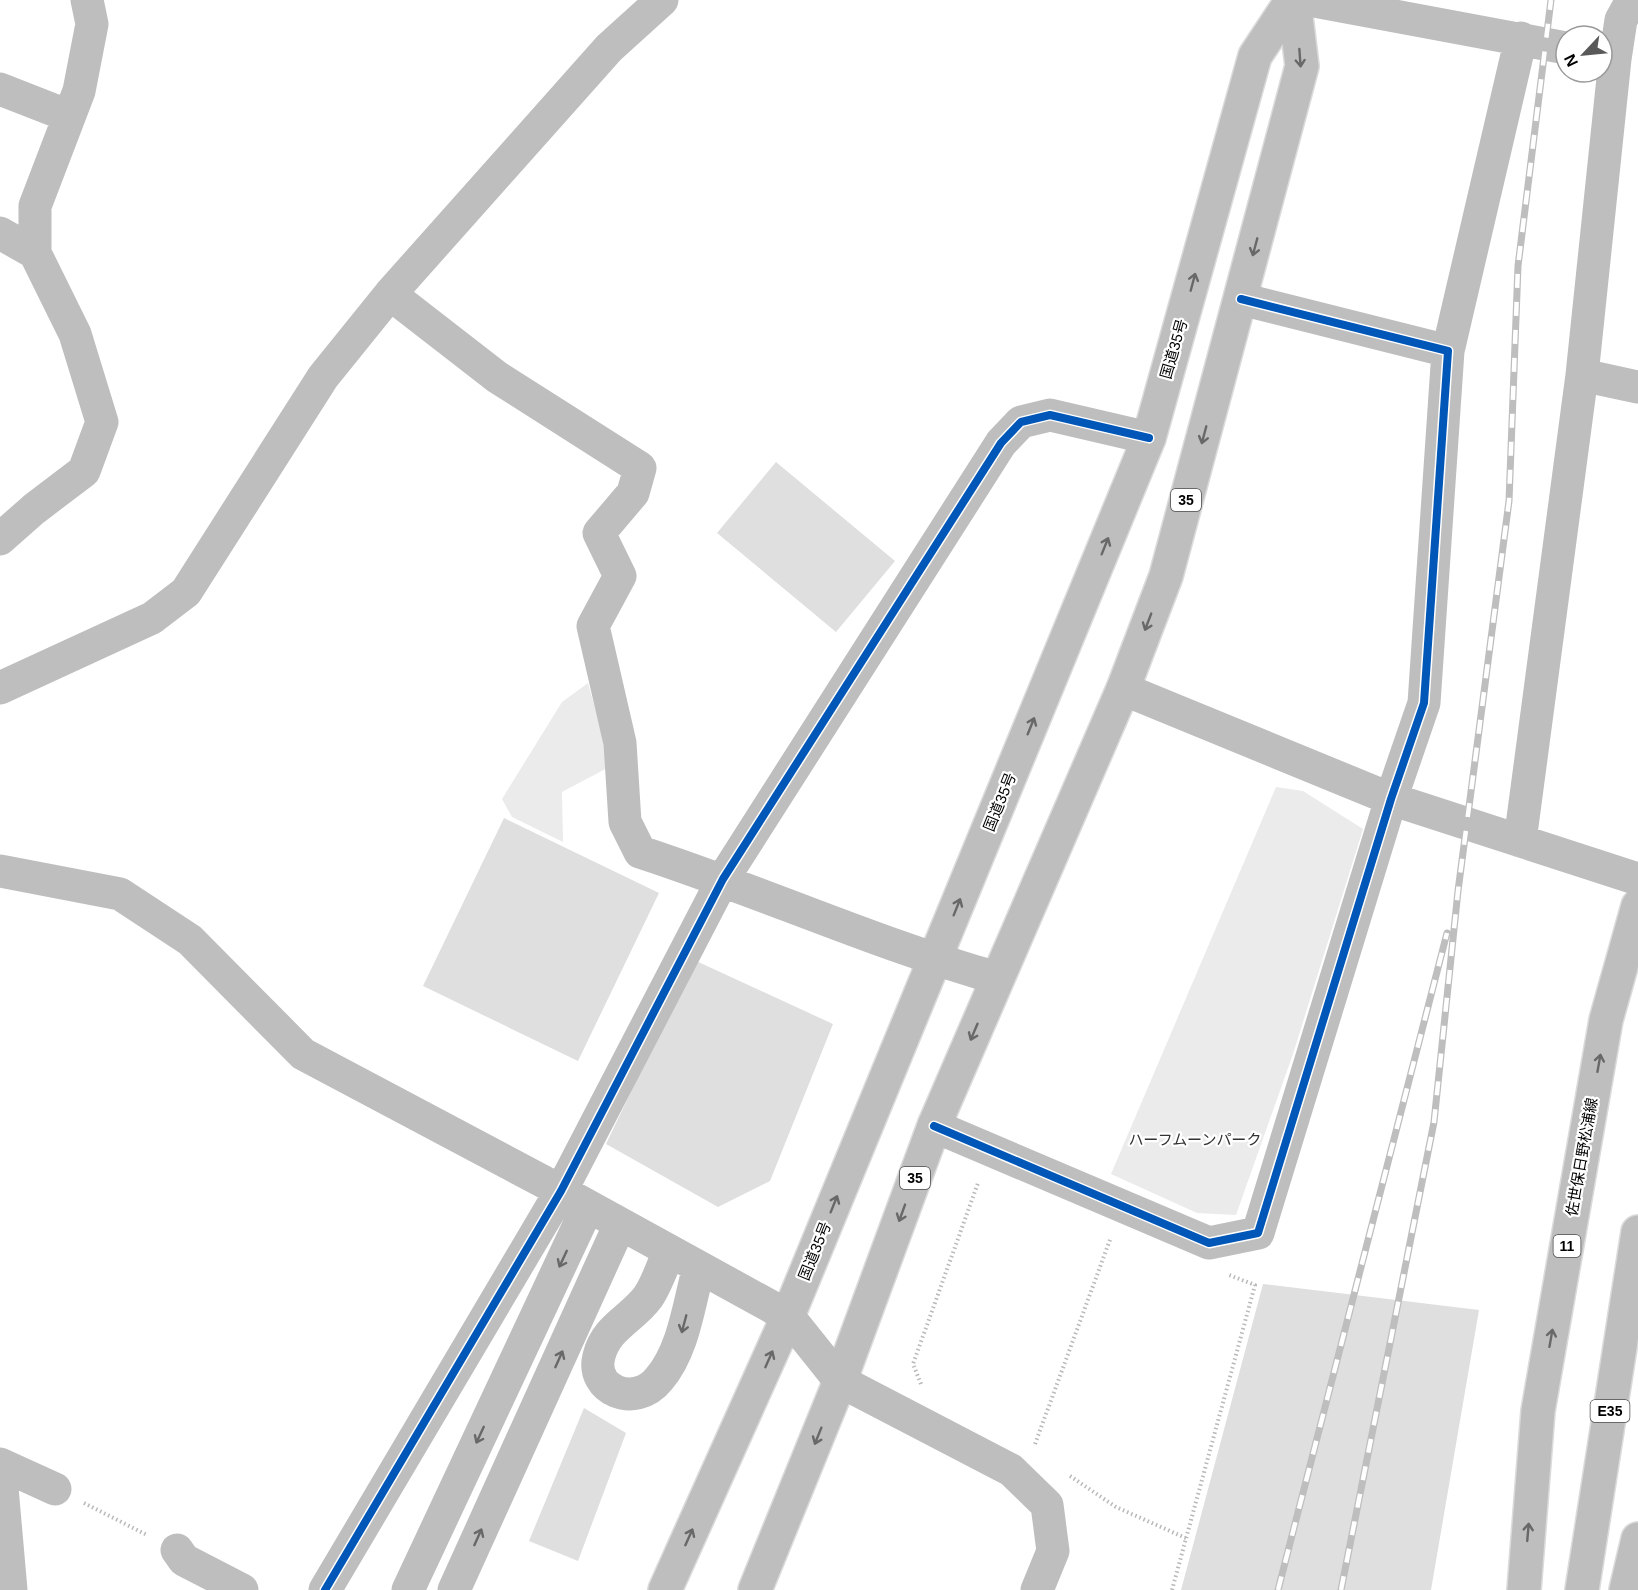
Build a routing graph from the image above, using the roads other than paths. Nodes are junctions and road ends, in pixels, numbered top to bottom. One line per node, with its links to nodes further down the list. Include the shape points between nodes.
1 (87, 0): 10 (main road, via 92,24 79,91)
2 (662, 0): 13 (main road, via 609,48)
3 (1293, 0): 14 (main road, 国道35号 / 35, one-way to 14, via 1302,66); 18 (main road, 国道35号 / 35, one-way to 3, via 1255,56)
4 (1309, 0): 6 (main road)
5 (1632, 0): 8 (main road, via 1621,20)
6 (1521, 38): 7 (main road); 15 (main road)
7 (1554, 45)
8 (1618, 60): 16 (main road)
9 (0, 89): 10 (main road)
10 (69, 116): 12 (main road, via 35,206)
11 (0, 233): 12 (main road)
12 (35, 253): 20 (main road, via 75,334 102,422 84,471)
13 (390, 294): 22 (main road, via 323,377 186,592 152,618); 27 (main road, via 497,377 640,468 633,493 599,533 620,576 593,626 620,743 625,822 640,852)
14 (1241, 299): 15 (main road); 23 (main road, 国道35号 / 35, one-way to 23, via 1166,576)
15 (1448, 351): 24 (main road, via 1424,703)
16 (1582, 375): 17 (main road); 25 (main road)
17 (1638, 387)
18 (1149, 438): 27 (main road, via 1050,415 1021,422 1001,443); 30 (main road, 国道35号 / 35, one-way to 18)
19 (0, 509): 20 (main road)
20 (34, 509): 21 (main road)
21 (0, 539)
22 (0, 688)
23 (1123, 689): 24 (main road); 31 (main road, 国道35号 / 35)
24 (1391, 799): 25 (main road); 32 (main road, via 1258,1233 1209,1243)
25 (1520, 841): 28 (main road)
26 (0, 871): 33 (main road, via 120,894 190,940 303,1054)
27 (723, 879): 30 (main road); 33 (main road)
28 (1638, 879)
29 (1638, 906): 52 (main road, 佐世保日野松浦線 / 11, one-way to 29, via 1538,1411 1606,1020)
30 (935, 961): 31 (main road); 38 (main road, 国道35号 / 35, one-way to 30)
31 (997, 978): 32 (main road, 国道35号 / 35, one-way to 32)
32 (934, 1126): 39 (main road, 国道35号 / 35, one-way to 39)
33 (575, 1198): 34 (main road); 44 (main road); 47 (main road, one-way to 47)
34 (620, 1224): 36 (main road); 48 (main road, one-way to 34)
35 (1638, 1232): 53 (main road, E35)
36 (669, 1251): 37 (main road); 37 (main road, one-way to 36, via 678,1344 660,1379 642,1394 625,1396 601,1376 598,1358 608,1333 648,1297)
37 (699, 1267): 38 (main road)
38 (788, 1316): 39 (main road); 49 (main road, 国道35号 / 35, one-way to 38)
39 (840, 1382): 50 (main road, 国道35号 / 35, one-way to 50); 51 (main road, via 1011,1470 1047,1505 1053,1551)
40 (0, 1465): 41 (main road); 45 (main road)
41 (55, 1489)
42 (1638, 1539): 54 (main road)
43 (180, 1555): 46 (main road)
44 (336, 1586)
45 (11, 1590)
46 (242, 1590)
47 (408, 1590)
48 (454, 1590)
49 (665, 1590)
50 (755, 1590)
51 (1037, 1590)
52 (1524, 1590)
53 (1582, 1590)
54 (1626, 1590)

